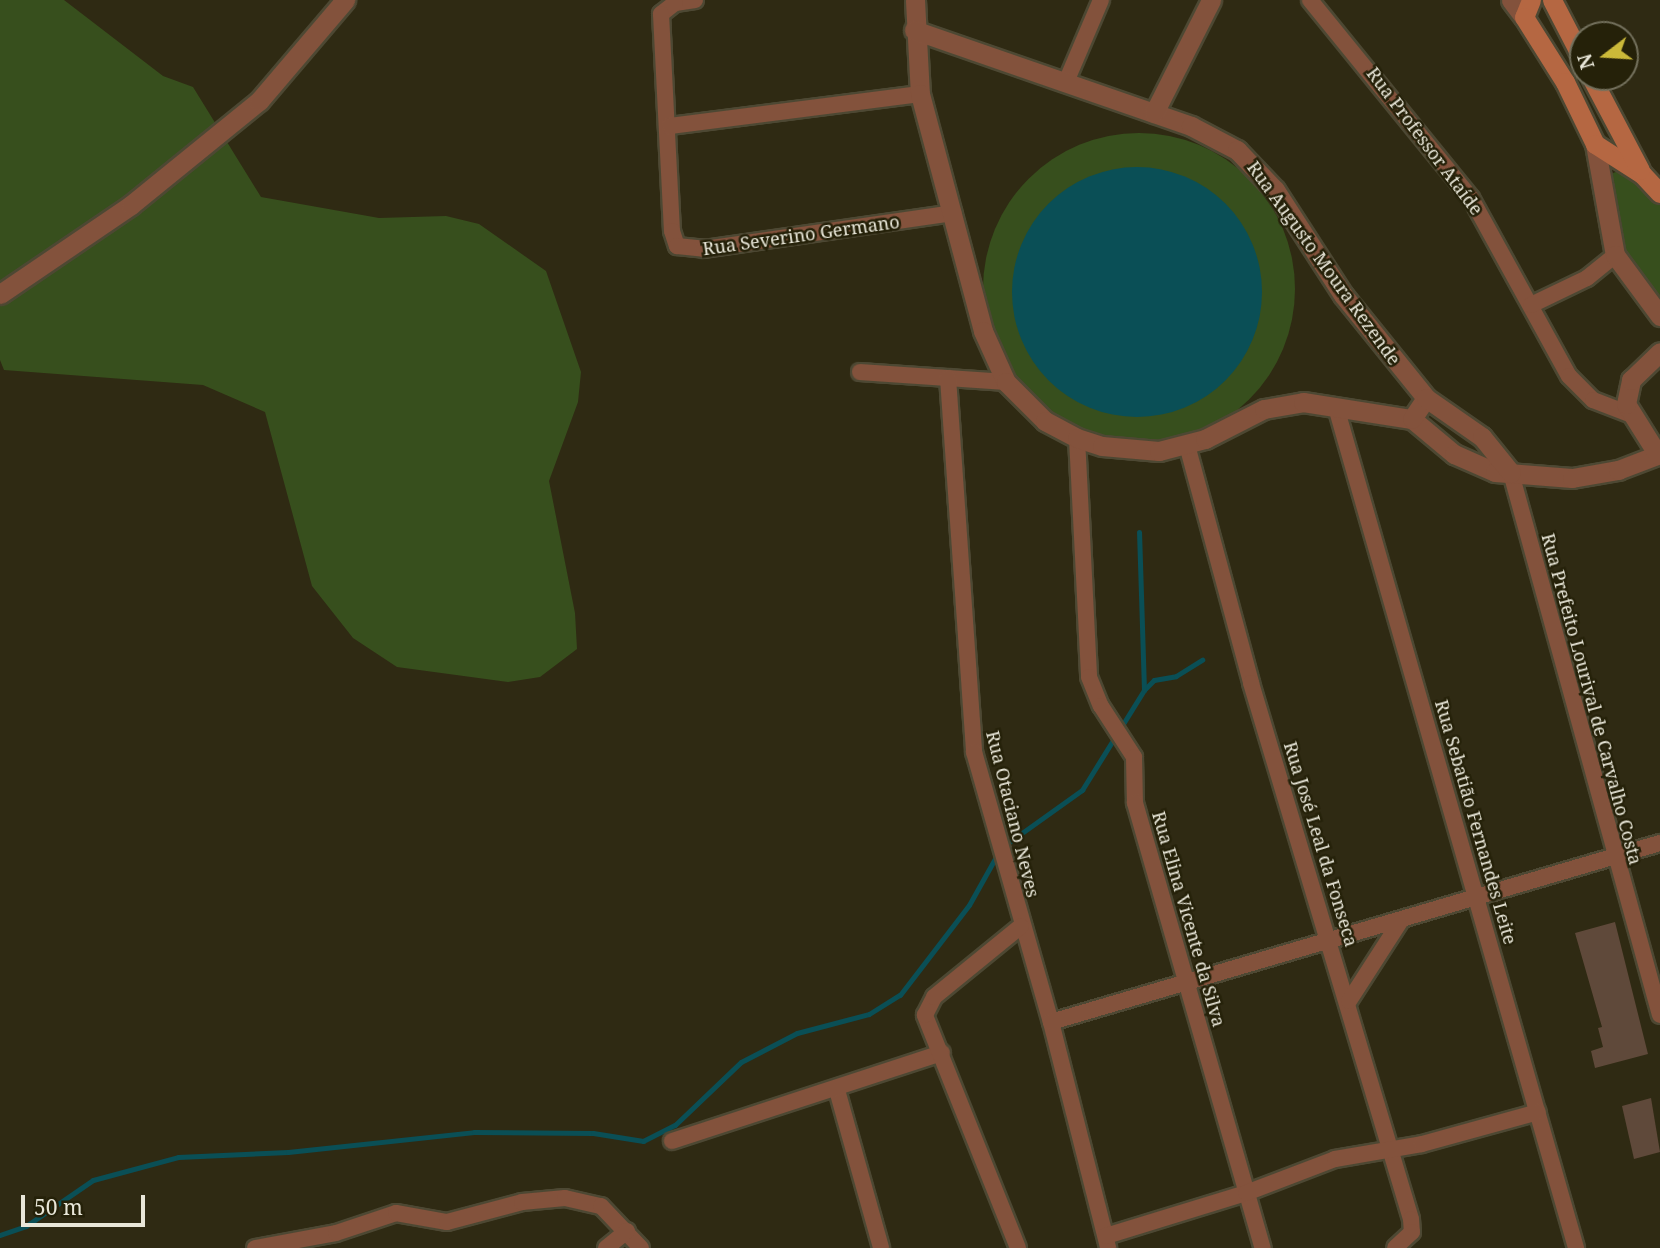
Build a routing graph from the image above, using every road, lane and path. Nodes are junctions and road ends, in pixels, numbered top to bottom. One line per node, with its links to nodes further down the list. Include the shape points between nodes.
1 (345, 0): 22 (street, via 260,101 131,205)
2 (695, 0): 16 (street, via 676,3 661,14)
3 (915, 0): 10 (street)
4 (1101, 0): 12 (street)
5 (1211, 0): 15 (street)
6 (1310, 0): 23 (street, Rua Professor Ataíde, via 1471,198)
7 (1511, 0): 9 (street)
8 (1552, 0): 11 (main road)
9 (1527, 9): 17 (main road)
10 (914, 30): 12 (street, Rua Augusto Moura Rezende); 14 (street)
11 (1569, 33)
12 (1066, 82): 15 (street, Rua Augusto Moura Rezende)
13 (1598, 91): 18 (main road)
14 (920, 94): 16 (street); 20 (street)
15 (1154, 113): 29 (street, Rua Augusto Moura Rezende, via 1218,136 1254,163 1343,295)
16 (670, 126): 20 (street, Rua Severino Germano, via 672,240 682,249)
17 (1595, 144): 18 (main road); 21 (street)
18 (1642, 174): 19 (main road)
19 (1660, 193)
20 (953, 213): 28 (street, via 983,331)
21 (1615, 255): 23 (street, via 1587,278); 24 (street)
22 (0, 294)
23 (1531, 305): 31 (street, Rua Professor Ataíde, via 1579,387 1600,405)
24 (1660, 316)
25 (1660, 352): 31 (street, via 1631,380 1626,404)
26 (860, 372): 27 (street)
27 (948, 378): 28 (street); 41 (street, Rua Otaciano Neves, via 971,731)
28 (1006, 382): 33 (street, via 1045,421)
29 (1426, 398): 32 (street); 36 (street, Rua Augusto Moura Rezende, via 1482,438)
30 (1336, 408): 32 (street); 34 (street, via 1285,403); 39 (street, Rua Sebatião Fernandes Leite)
31 (1629, 414): 35 (street, via 1651,438)
32 (1412, 419): 36 (street, via 1470,464)
33 (1077, 438): 34 (street, via 1126,451); 43 (street, Rua Elina Vicente da Silva, via 1086,663 1101,706 1135,757 1135,803)
34 (1187, 445): 42 (street, Rua José Leal da Fonseca, via 1251,683)
35 (1659, 457): 36 (street, via 1584,477)
36 (1511, 473): 38 (street, Rua Prefeito Lourival de Carvalho Costa)
37 (1660, 843): 38 (street)
38 (1615, 857): 39 (street); 45 (street, Rua Prefeito Lourival de Carvalho Costa)
39 (1478, 899): 40 (street); 49 (street, Rua Sebatião Fernandes Leite)
40 (1400, 922): 42 (street); 44 (street)
41 (1021, 926): 46 (street, Rua Otaciano Neves); 47 (street, via 928,1003 925,1015)
42 (1331, 943): 43 (street); 44 (street, Rua José Leal da Fonseca)
43 (1190, 984): 46 (street); 52 (street, Rua Elina Vicente da Silva)
44 (1349, 1001): 51 (street, Rua José Leal da Fonseca)
45 (1660, 1015)
46 (1051, 1021): 54 (street, Rua Otaciano Neves)
47 (942, 1053): 48 (street); 59 (street)
48 (837, 1090): 50 (street); 58 (street)
49 (1538, 1112): 51 (street); 62 (street, Rua Sebatião Fernandes Leite)
50 (672, 1141)
51 (1390, 1149): 52 (street, via 1335,1159); 61 (street, Rua José Leal da Fonseca, via 1413,1227)
52 (1246, 1194): 54 (street); 60 (street, Rua Elina Vicente da Silva)
53 (627, 1231): 55 (street, via 601,1206 565,1198 522,1202 447,1222 396,1213 336,1233); 56 (street); 57 (street)
54 (1107, 1242)
55 (255, 1248)
56 (606, 1248)
57 (641, 1248)
58 (881, 1248)
59 (1018, 1248)
60 (1263, 1248)
61 (1395, 1248)
62 (1576, 1248)

